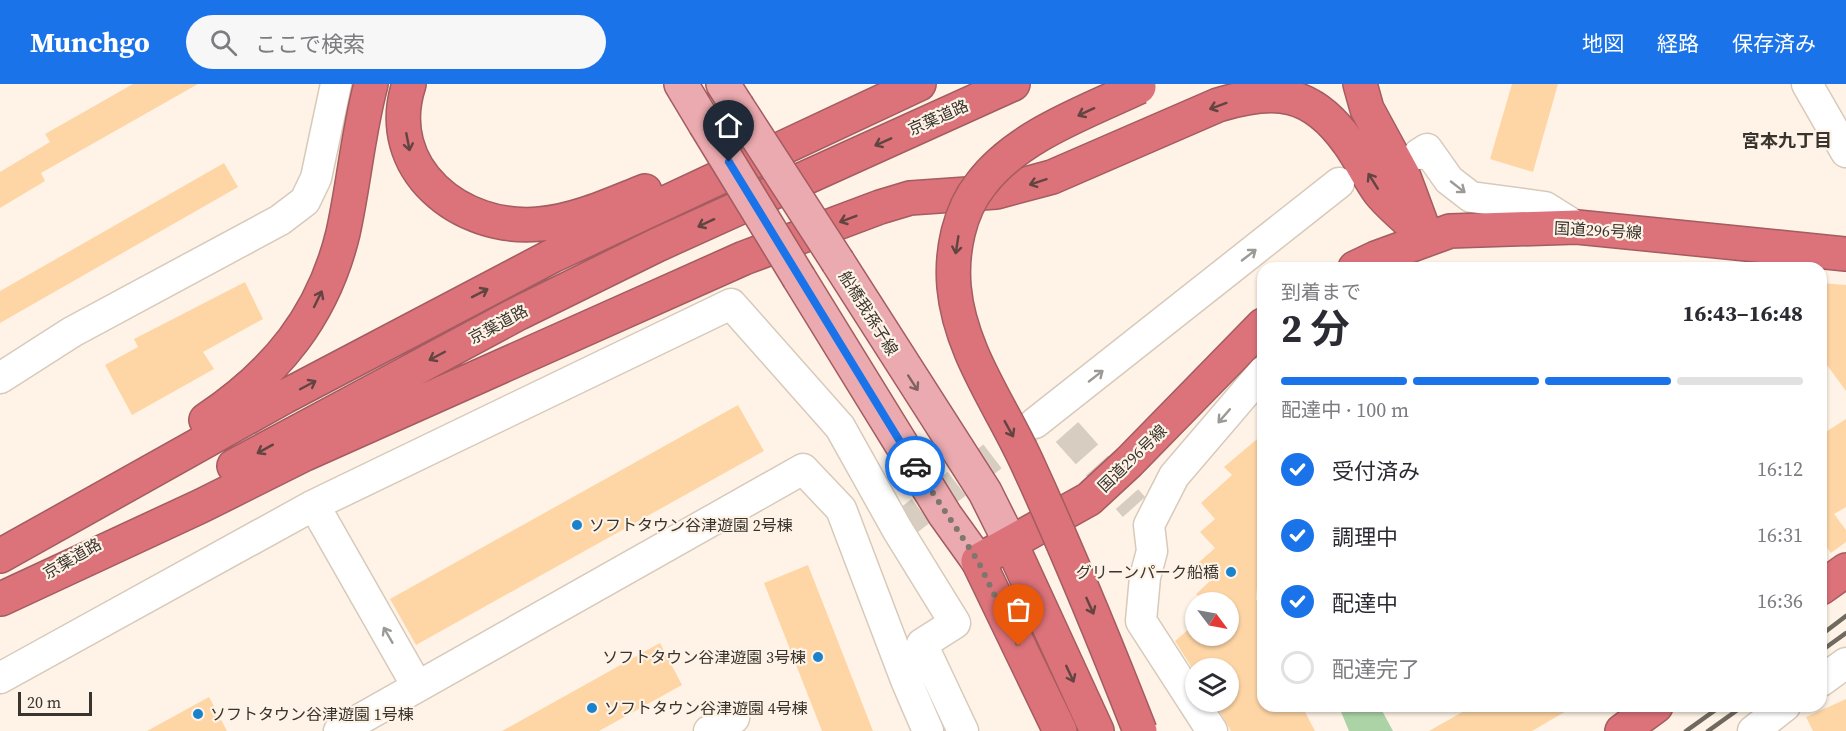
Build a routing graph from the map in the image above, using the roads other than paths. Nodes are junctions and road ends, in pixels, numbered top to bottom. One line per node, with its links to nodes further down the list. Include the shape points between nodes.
1 (336, 84): 20 (street, via 316,178 305,201 280,220 72,332)
2 (371, 84): 24 (highway, one-way to 2, via 230,404 259,381 287,349 330,275 343,234)
3 (410, 84): 5 (highway, one-way to 5, bridge, via 405,120 408,147 420,174 438,195 460,209 484,220 512,225 572,218)
4 (681, 84): 27 (main road, bridge, via 945,515)
5 (914, 84)
6 (919, 84): 24 (highway, one-way to 6, bridge, via 552,256)
7 (1013, 84): 30 (highway, 京葉道路, one-way to 30, bridge, via 657,245 519,313 323,416)
8 (1360, 84): 16 (highway, via 1367,109 1404,177)
9 (1807, 84): 12 (street)
10 (1142, 86): 42 (highway, one-way to 42, bridge, via 1033,140 1001,162 980,184 961,219 954,287 972,350 994,402 1028,464)
11 (730, 95): 25 (main road, 船橋我孫子線, one-way to 25, bridge, via 985,492)
12 (1846, 153)
13 (1419, 154): 15 (street, one-way to 15, via 1427,149 1449,180 1471,197 1545,207)
14 (1339, 183): 22 (street, one-way to 14)
15 (1577, 227): 16 (highway, 国道296号線, via 1450,231); 17 (highway, 国道296号線)
16 (1427, 238): 18 (highway, 国道296号線); 30 (highway, one-way to 30, via 1380,193 1347,140 1313,107 1292,97 1269,93 1245,97 1043,180 996,192 910,198 754,254 305,454)
17 (1846, 254)
18 (1368, 262)
19 (1257, 331): 25 (highway, 国道296号線, via 1089,499)
20 (0, 378)
21 (1257, 379): 43 (street, one-way to 43, via 1141,516 1152,550 1141,621)
22 (1051, 422)
23 (314, 505): 33 (street); 34 (street, one-way to 23); 39 (street, via 731,304 840,427 955,622 922,644)
24 (41, 532): 26 (highway)
25 (1011, 544): 27 (highway, 国道296号線); 41 (highway, one-way to 41)
26 (0, 556)
27 (978, 561): 40 (highway)
28 (1846, 570): 29 (highway)
29 (1827, 584)
30 (1, 599)
31 (1846, 663): 32 (street)
32 (1827, 677)
33 (0, 678)
34 (417, 686): 37 (street); 38 (street, via 803,469 841,509)
35 (1648, 712): 44 (highway)
36 (1777, 712): 45 (street)
37 (339, 731)
38 (928, 731)
39 (963, 731)
40 (1060, 731)
41 (1097, 731)
42 (1140, 731)
43 (1212, 731)
44 (1622, 731)
45 (1753, 731)

